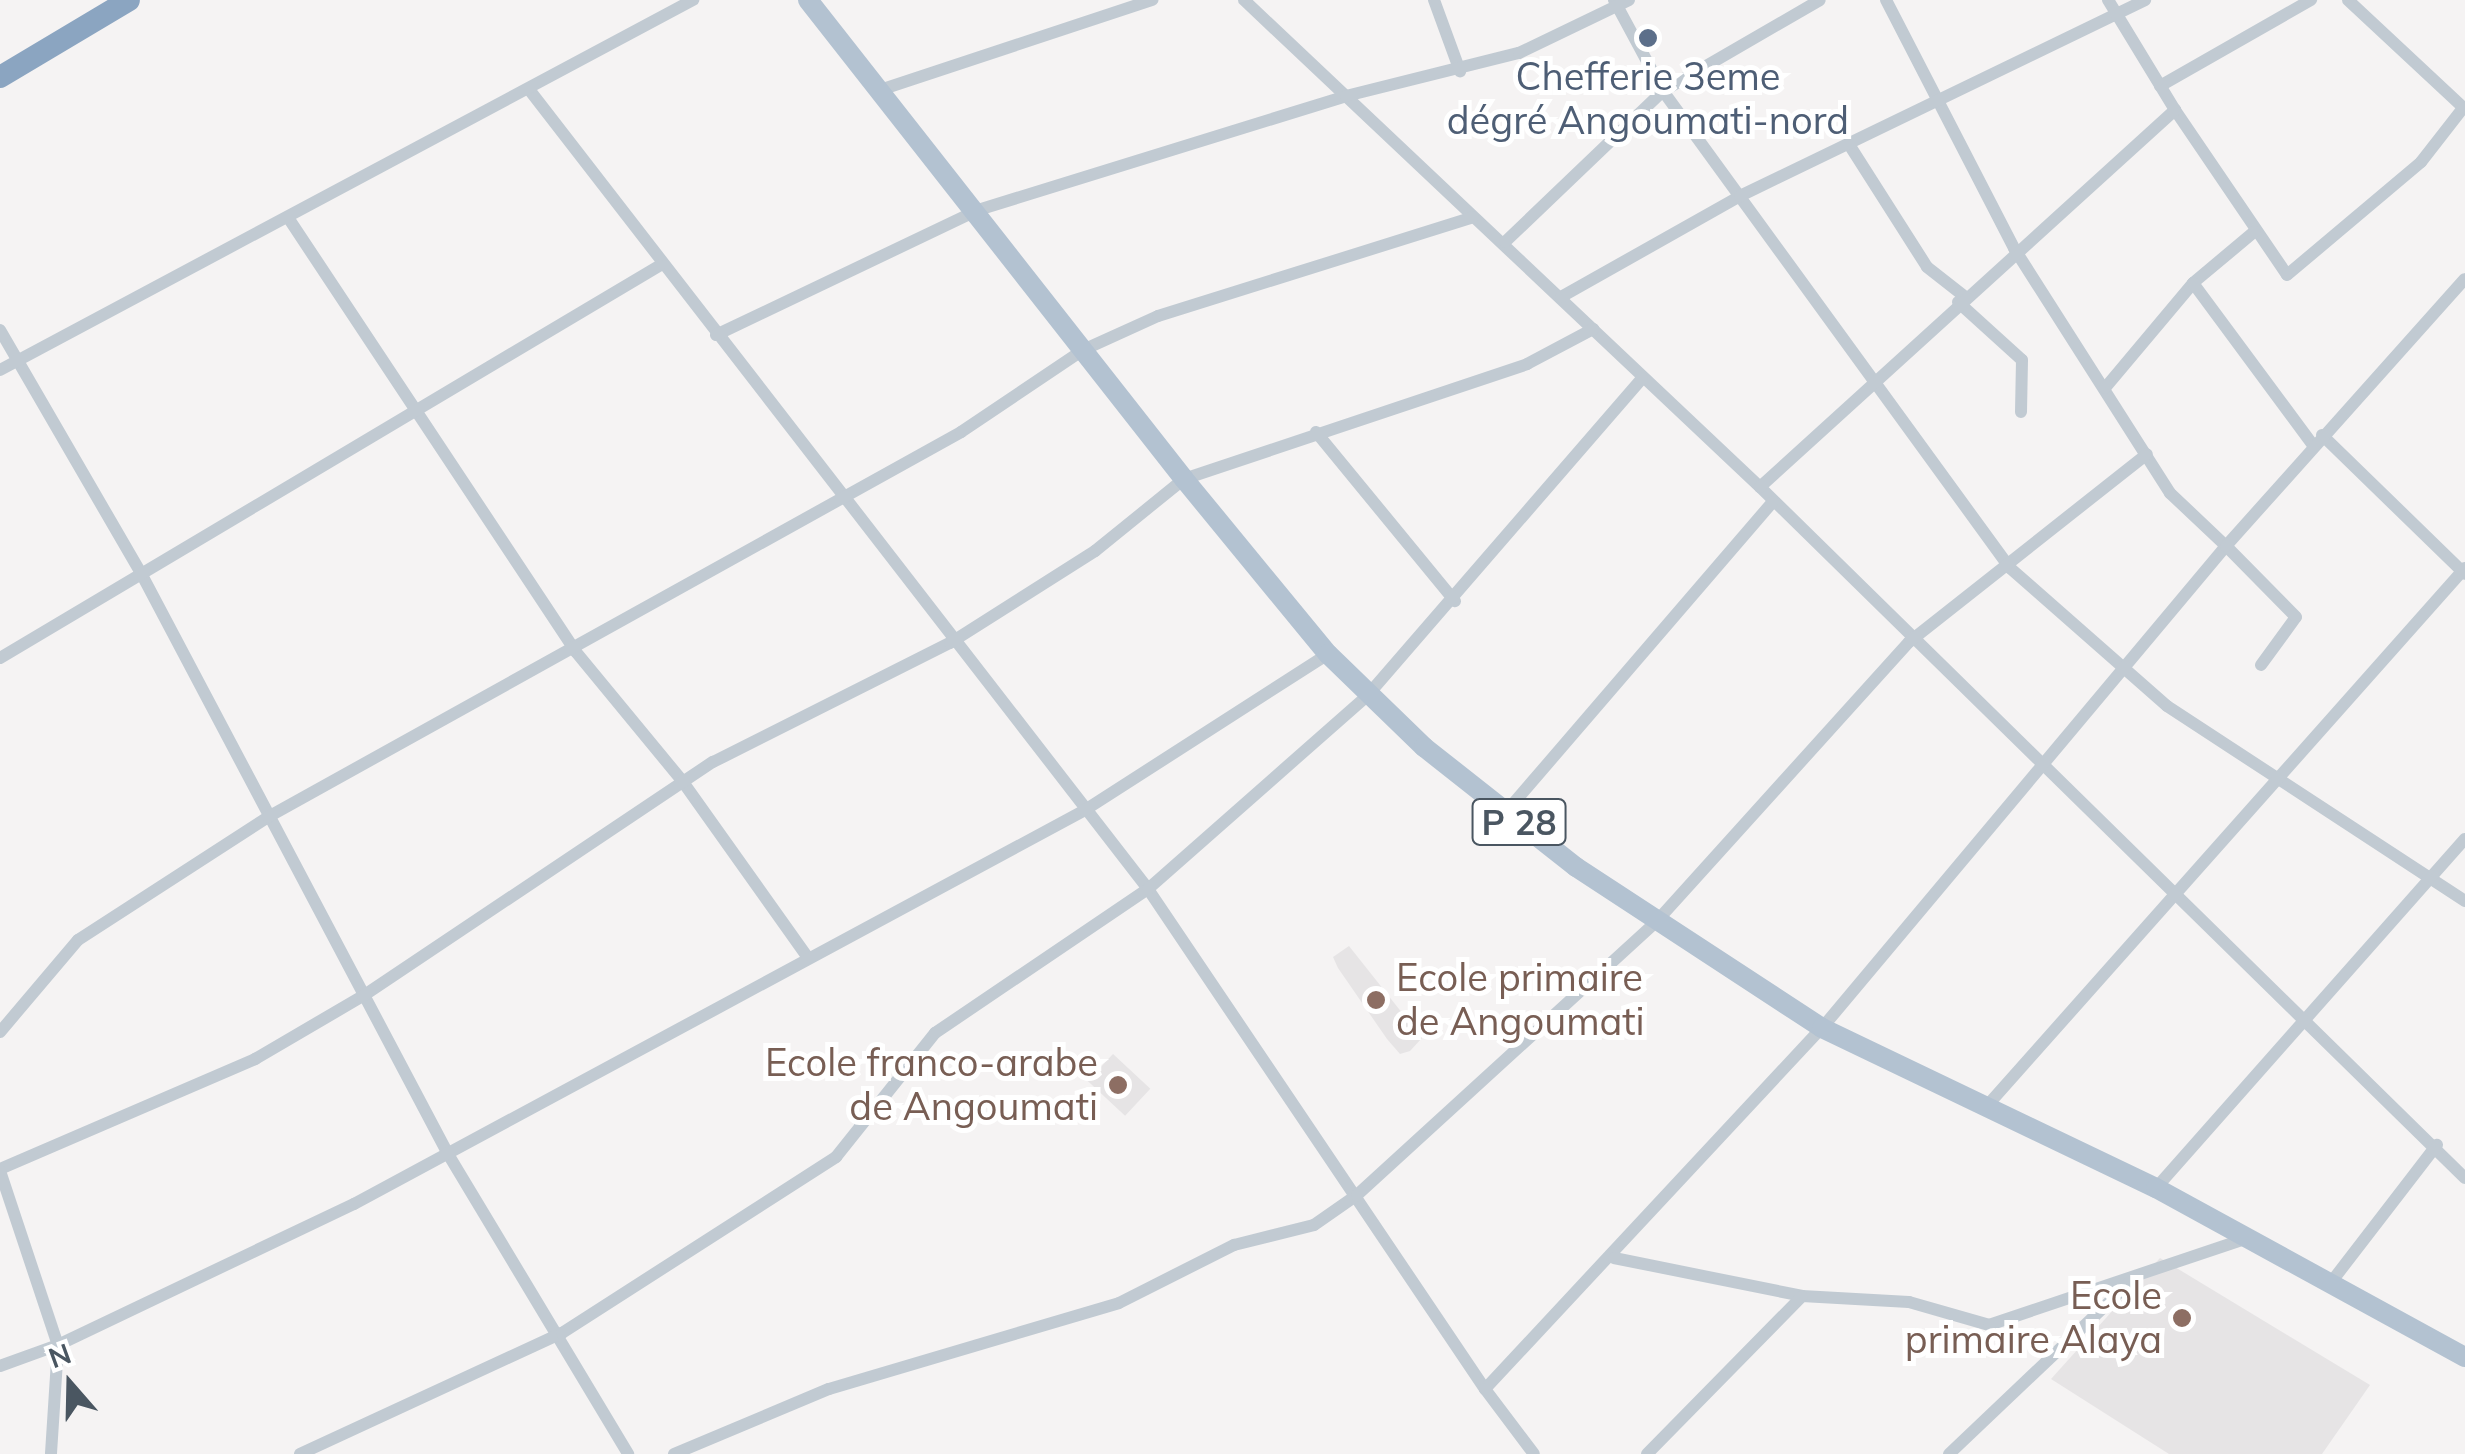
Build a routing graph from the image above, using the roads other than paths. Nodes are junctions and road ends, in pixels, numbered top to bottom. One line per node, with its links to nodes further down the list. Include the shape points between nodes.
1 (128, 0): 16 (highway)
2 (693, 0): 20 (street)
3 (808, 0): 18 (main road, P 28)
4 (1152, 0): 18 (street)
5 (1244, 0): 21 (street)
6 (1434, 0): 15 (street)
7 (1820, 0): 19 (street)
8 (1886, 0): 22 (street)
9 (2108, 0): 14 (street)
10 (2145, 0): 14 (street)
11 (2311, 0): 17 (street)
12 (2348, 0): 23 (street)
13 (1620, 2): 15 (street, via 1539,46); 19 (street)
14 (2118, 16): 17 (street); 22 (street)
15 (1460, 71): 21 (street)
16 (0, 76)
17 (2160, 86): 24 (street)
18 (880, 90): 27 (main road, P 28)
19 (1663, 91): 26 (street); 31 (street)
20 (532, 92): 29 (street); 33 (street)
21 (1346, 96): 27 (street); 28 (street)
22 (1939, 105): 25 (street); 32 (street)
23 (2464, 108): 30 (street, via 2421,162 2294,274 2281,273)
24 (2175, 110): 30 (street); 32 (street)
25 (1850, 146): 26 (street); 37 (street, via 1927,267)
26 (1740, 196): 36 (street); 45 (street)
27 (978, 210): 40 (street); 41 (main road, P 28)
28 (1472, 216): 31 (street); 41 (street, via 1158,316)
29 (289, 219): 42 (street); 48 (street)
30 (2254, 232): 35 (street)
31 (1505, 242): 36 (street)
32 (2014, 248): 37 (street); 46 (street)
33 (660, 266): 40 (street); 48 (street)
34 (2465, 279): 50 (street)
35 (2193, 283): 46 (street); 50 (street)
36 (1561, 297): 38 (street)
37 (1961, 299): 45 (street); 47 (street, via 2022,360)
38 (1594, 329): 44 (street); 49 (street, via 1527,364)
39 (0, 330): 42 (street)
40 (716, 335): 54 (street)
41 (1083, 350): 52 (main road, P 28); 54 (street)
42 (19, 362): 43 (street); 59 (street)
43 (0, 370)
44 (1642, 378): 53 (street); 60 (street)
45 (1870, 384): 53 (street); 57 (street)
46 (2105, 388): 51 (street)
47 (2021, 412)
48 (418, 414): 59 (street); 63 (street)
49 (1316, 432): 52 (street); 60 (street)
50 (2318, 440): 56 (street); 58 (street)
51 (2148, 454): 56 (street, via 2185,511); 57 (street)
52 (1184, 479): 62 (street, via 1094,550); 64 (main road, P 28)
53 (1760, 487): 55 (street)
54 (840, 499): 62 (street); 63 (street)
55 (1773, 502): 61 (street); 73 (street)
56 (2226, 546): 66 (street, via 2296,617); 67 (street)
57 (2010, 568): 61 (street); 67 (street)
58 (2464, 571): 70 (street)
59 (142, 576): 65 (street); 74 (street)
60 (1454, 600): 68 (street)
61 (1909, 642): 69 (street); 80 (street)
62 (950, 643): 71 (street); 72 (street)
63 (576, 652): 71 (street); 74 (street)
64 (1328, 654): 68 (main road, P 28); 72 (street)
65 (0, 658)
66 (2261, 666)
67 (2118, 668): 69 (street); 70 (street)
68 (1368, 696): 73 (main road, P 28); 77 (street)
69 (2038, 766): 78 (street); 84 (street)
70 (2280, 780): 76 (street); 78 (street)
71 (683, 782): 81 (street); 82 (street)
72 (1086, 810): 77 (street); 81 (street)
73 (1506, 812): 80 (main road, P 28)
74 (268, 817): 82 (street); 85 (street, via 78,940)
75 (2465, 838): 76 (street)
76 (2431, 878): 79 (street); 83 (street)
77 (1148, 889): 92 (street); 98 (street, via 935,1033 836,1157)
78 (2172, 895): 83 (street); 86 (street)
79 (2465, 902)
80 (1656, 922): 84 (main road, P 28); 92 (street)
81 (808, 958): 88 (street)
82 (363, 996): 88 (street); 89 (street, via 255,1059)
83 (2304, 1025): 87 (street); 91 (street)
84 (1822, 1028): 86 (main road, P 28); 94 (street)
85 (0, 1032)
86 (1986, 1107): 91 (main road, P 28)
87 (2437, 1145): 90 (street); 96 (street)
88 (448, 1154): 98 (street); 99 (street)
89 (0, 1170): 99 (street)
90 (2465, 1178)
91 (2156, 1188): 93 (main road, P 28)
92 (1358, 1195): 102 (street); 106 (street, via 1314,1224 1234,1245 1119,1303 830,1389)
93 (2244, 1240): 95 (street); 96 (main road, P 28)
94 (1614, 1258): 97 (street); 102 (street)
95 (2134, 1278): 97 (street, via 1989,1325 1909,1302); 109 (street)
96 (2329, 1285): 100 (main road, P 28)
97 (1802, 1296): 108 (street)
98 (562, 1333): 104 (street); 105 (street)
99 (58, 1345): 101 (street); 103 (street)
100 (2465, 1357)
101 (0, 1366)
102 (1485, 1389): 107 (street)
103 (51, 1454)
104 (300, 1454)
105 (628, 1454)
106 (674, 1454)
107 (1534, 1454)
108 (1647, 1454)
109 (1949, 1454)

